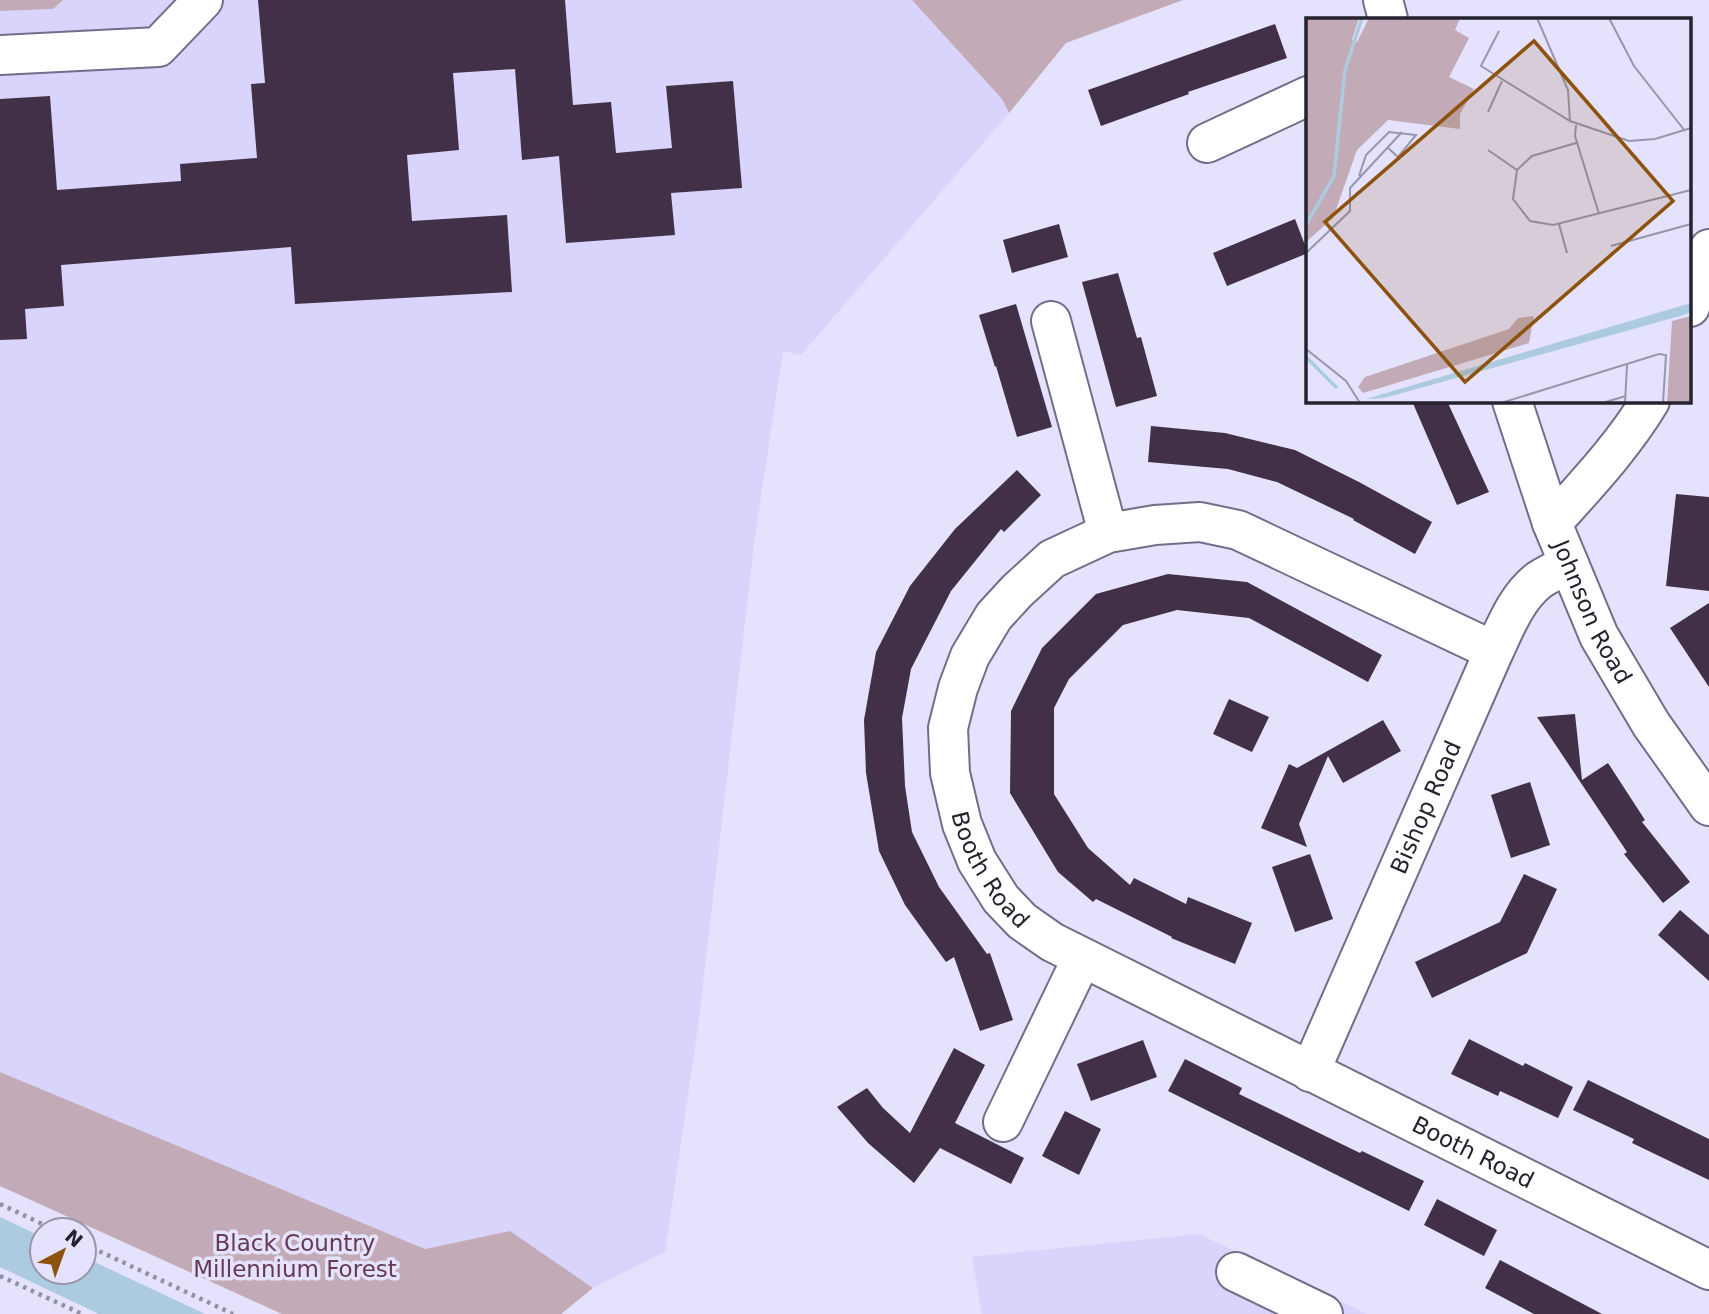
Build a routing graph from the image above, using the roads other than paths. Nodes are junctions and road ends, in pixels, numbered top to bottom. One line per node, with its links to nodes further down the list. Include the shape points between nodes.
1 (203, 0): 4 (street, via 158,47)
2 (1383, 0): 3 (street)
3 (1388, 18)
4 (0, 55)
5 (1306, 97): 6 (street)
6 (1207, 143)
7 (1709, 250): 8 (street)
8 (1692, 301)
9 (1051, 321): 13 (street)
10 (1511, 402): 12 (street, Johnson Road)
11 (1649, 402): 12 (street, via 1611,456)
12 (1552, 523): 14 (street, Johnson Road)
13 (1108, 533): 15 (street, Booth Road, via 1200,522 1238,530); 17 (street, Booth Road, via 1052,559 994,616 970,656 948,728 950,773 977,861 1001,899 1022,920)
14 (1569, 564): 15 (street, Bishop Road, via 1539,580 1526,593); 16 (street, Johnson Road, via 1599,636 1651,723)
15 (1494, 652): 18 (street, Bishop Road)
16 (1709, 806)
17 (1082, 958): 18 (street, Booth Road); 19 (street)
18 (1310, 1072): 20 (street, Booth Road)
19 (1003, 1122)
20 (1709, 1270)
21 (1236, 1272): 22 (street)
22 (1323, 1314)

